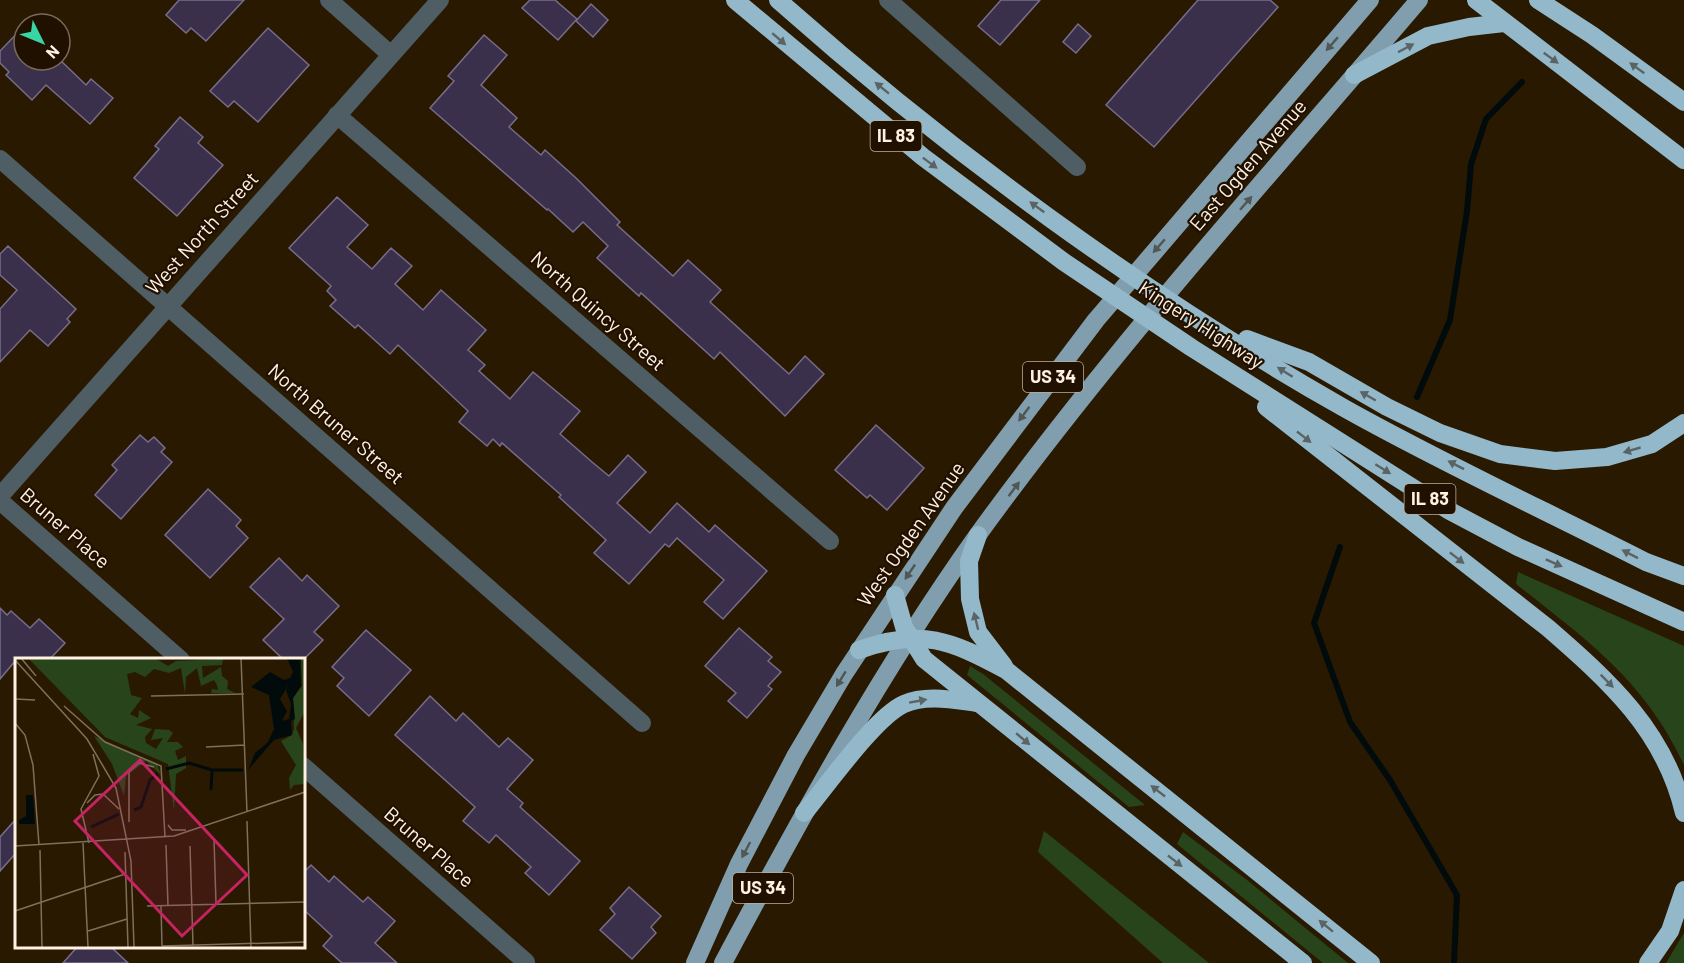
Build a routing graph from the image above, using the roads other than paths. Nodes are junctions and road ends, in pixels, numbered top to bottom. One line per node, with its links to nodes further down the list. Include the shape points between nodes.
1 (329, 0): 12 (street)
2 (440, 0): 12 (street, West North Street)
3 (735, 0): 22 (highway, Kingery Highway / IL 83, one-way to 22, via 923,158 1064,262)
4 (778, 0): 21 (highway, Kingery Highway / IL 83, one-way to 4, via 1084,242 957,148)
5 (1370, 0): 19 (main road, East Ogden Avenue / US 34, one-way to 19)
6 (1419, 0): 13 (main road, East Ogden Avenue / US 34)
7 (1476, 0): 11 (highway)
8 (1538, 0): 10 (highway)
9 (896, 3): 18 (street)
10 (1556, 8): 14 (highway, one-way to 10)
11 (1504, 23): 13 (highway, one-way to 11, via 1428,36); 17 (highway, one-way to 17)
12 (390, 54): 15 (street, West North Street)
13 (1354, 75): 26 (main road, East Ogden Avenue / US 34, one-way to 13, via 1112,359)
14 (1684, 102)
15 (336, 115): 20 (street, West North Street); 27 (street, North Quincy Street)
16 (0, 159): 20 (street, North Bruner Street)
17 (1684, 160)
18 (1077, 167)
19 (1225, 170): 29 (main road, West Ogden Avenue / US 34, one-way to 29, via 1096,320 954,508)
20 (168, 305): 24 (street, West North Street); 36 (street, North Bruner Street)
21 (1212, 327): 23 (highway, one-way to 21, via 1652,444 1607,457 1555,461 1500,454 1430,428 1309,362); 28 (highway, Kingery Highway / IL 83, one-way to 21, via 1646,562 1345,408)
22 (1192, 348): 30 (highway, Kingery Highway / IL 83, one-way to 30, via 1448,510 1518,547); 39 (highway, one-way to 39, via 1593,667 1646,726 1677,784)
23 (1684, 423)
24 (0, 496)
25 (0, 501): 33 (street, Bruner Place)
26 (978, 535): 31 (main road, US 34); 34 (highway, one-way to 26, via 978,632 970,599 969,561)
27 (830, 541)
28 (1684, 576)
29 (895, 595): 31 (highway); 32 (main road, West Ogden Avenue / US 34)
30 (1684, 622)
31 (910, 639): 32 (highway, via 892,640); 34 (highway, via 949,642); 35 (highway, via 924,659); 38 (main road, US 34)
32 (859, 651): 42 (main road, West Ogden Avenue / US 34, one-way to 42, via 796,755 739,864)
33 (180, 658)
34 (1006, 670): 45 (highway, one-way to 34)
35 (977, 703): 38 (highway, one-way to 35, via 873,729 904,704 935,698); 44 (highway, one-way to 44)
36 (642, 723)
37 (304, 767): 41 (street, Bruner Place)
38 (804, 813): 43 (main road, US 34)
39 (1684, 813)
40 (1684, 890): 46 (highway, via 1670,931)
41 (526, 962)
42 (695, 963)
43 (723, 963)
44 (1303, 963)
45 (1371, 963)
46 (1648, 963)

